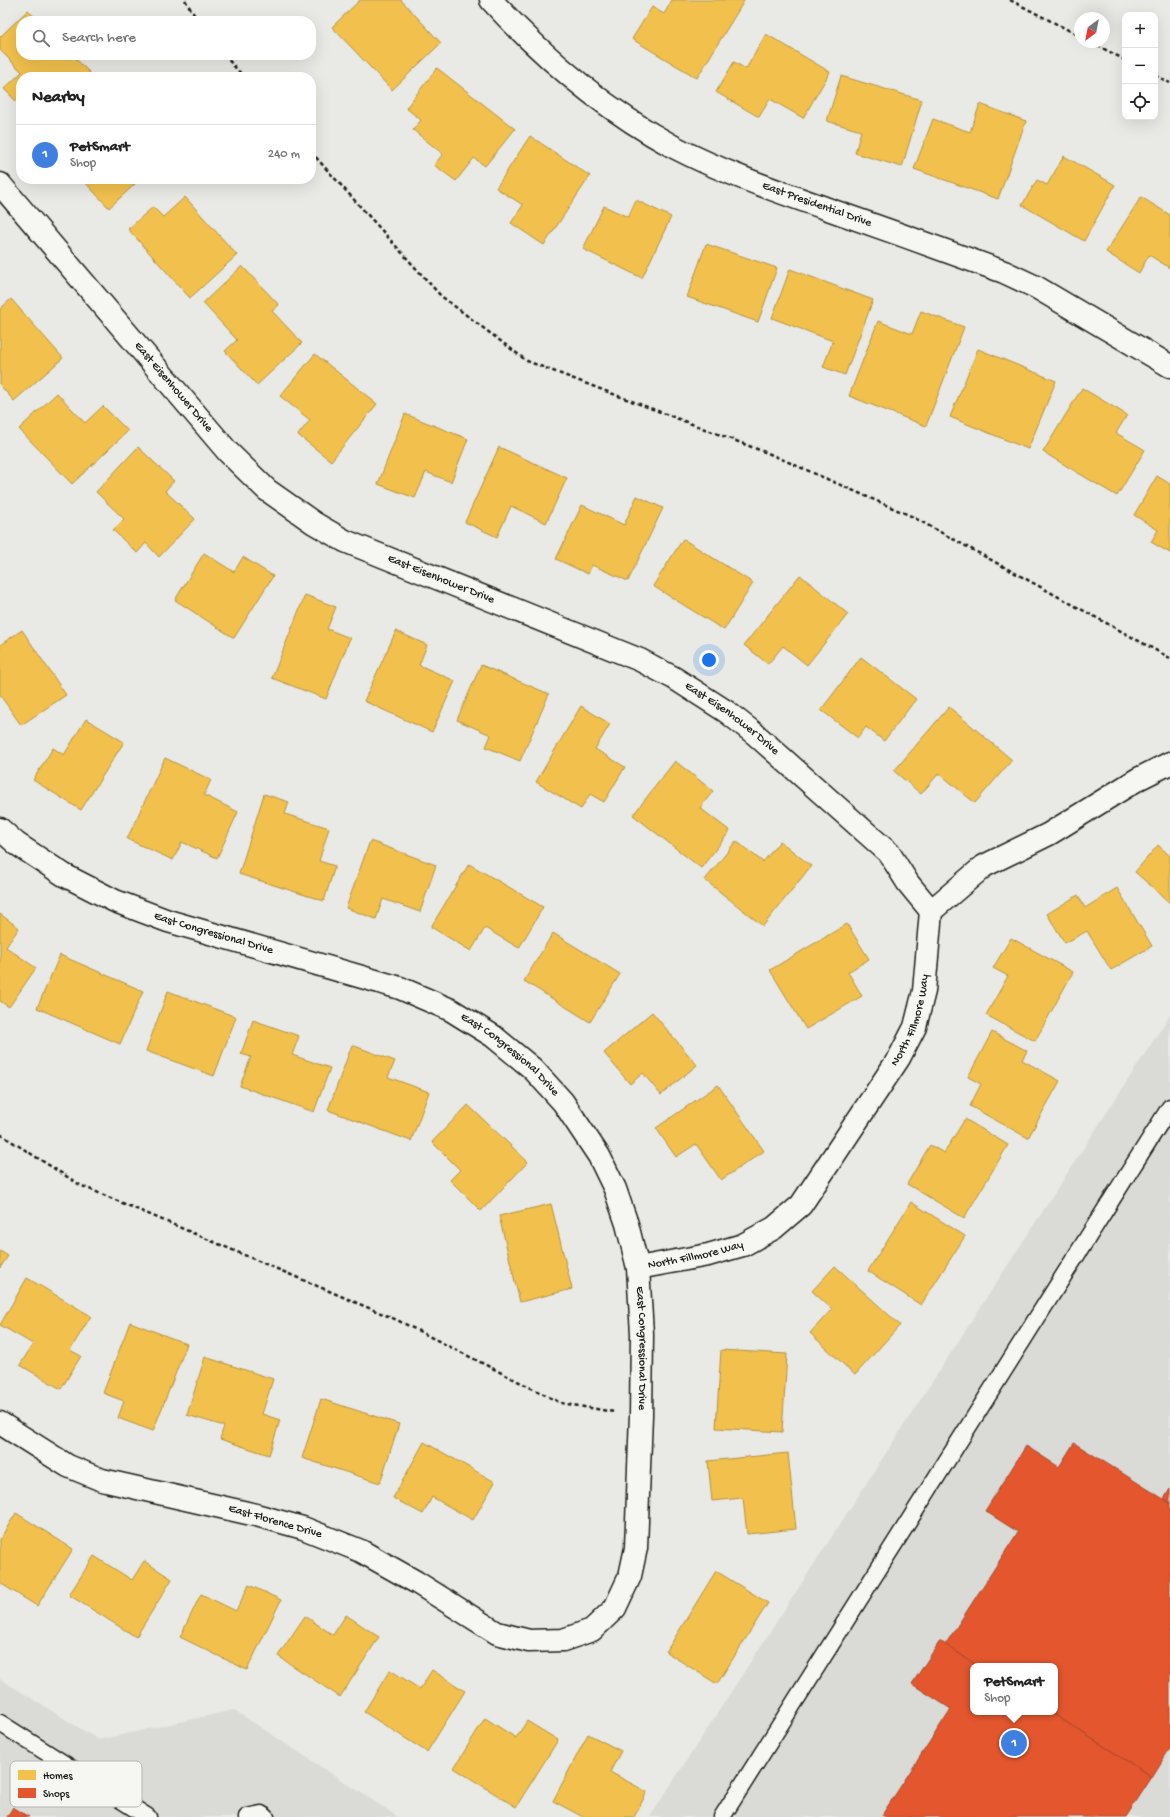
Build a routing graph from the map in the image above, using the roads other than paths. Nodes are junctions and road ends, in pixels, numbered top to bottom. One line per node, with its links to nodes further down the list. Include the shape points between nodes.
1 (491, 0): 3 (street, East Presidential Drive, via 517,29 582,88 674,146 738,177 1004,272 1036,287)
2 (0, 184): 6 (street, East Eisenhower Drive, via 228,452 266,490 314,524 345,541 640,660 674,678 755,734 889,853 908,883)
3 (1170, 366)
4 (1170, 763): 6 (street, via 1138,779 1049,834 984,866)
5 (0, 829): 8 (street, East Congressional Drive, via 17,844 64,875 115,901 168,921 400,988 451,1010 493,1036 533,1069 563,1102 599,1156 628,1224)
6 (932, 911): 8 (street, North Fillmore Way, via 924,991 914,1026 899,1058 801,1205 774,1228 743,1245 708,1255)
7 (1170, 1106): 17 (lane)
8 (638, 1268): 10 (street, East Congressional Drive, via 642,1334 641,1415 636,1548)
9 (0, 1423): 10 (street, East Florence Drive, via 68,1466 102,1480 303,1528 361,1552 416,1582 497,1633 529,1641 563,1640 592,1630 615,1608)
10 (630, 1576)
11 (0, 1723): 12 (lane)
12 (60, 1761)
13 (132, 1807): 14 (lane)
14 (148, 1817)
15 (248, 1817): 16 (lane, via 261,1814)
16 (266, 1817)
17 (722, 1817)

